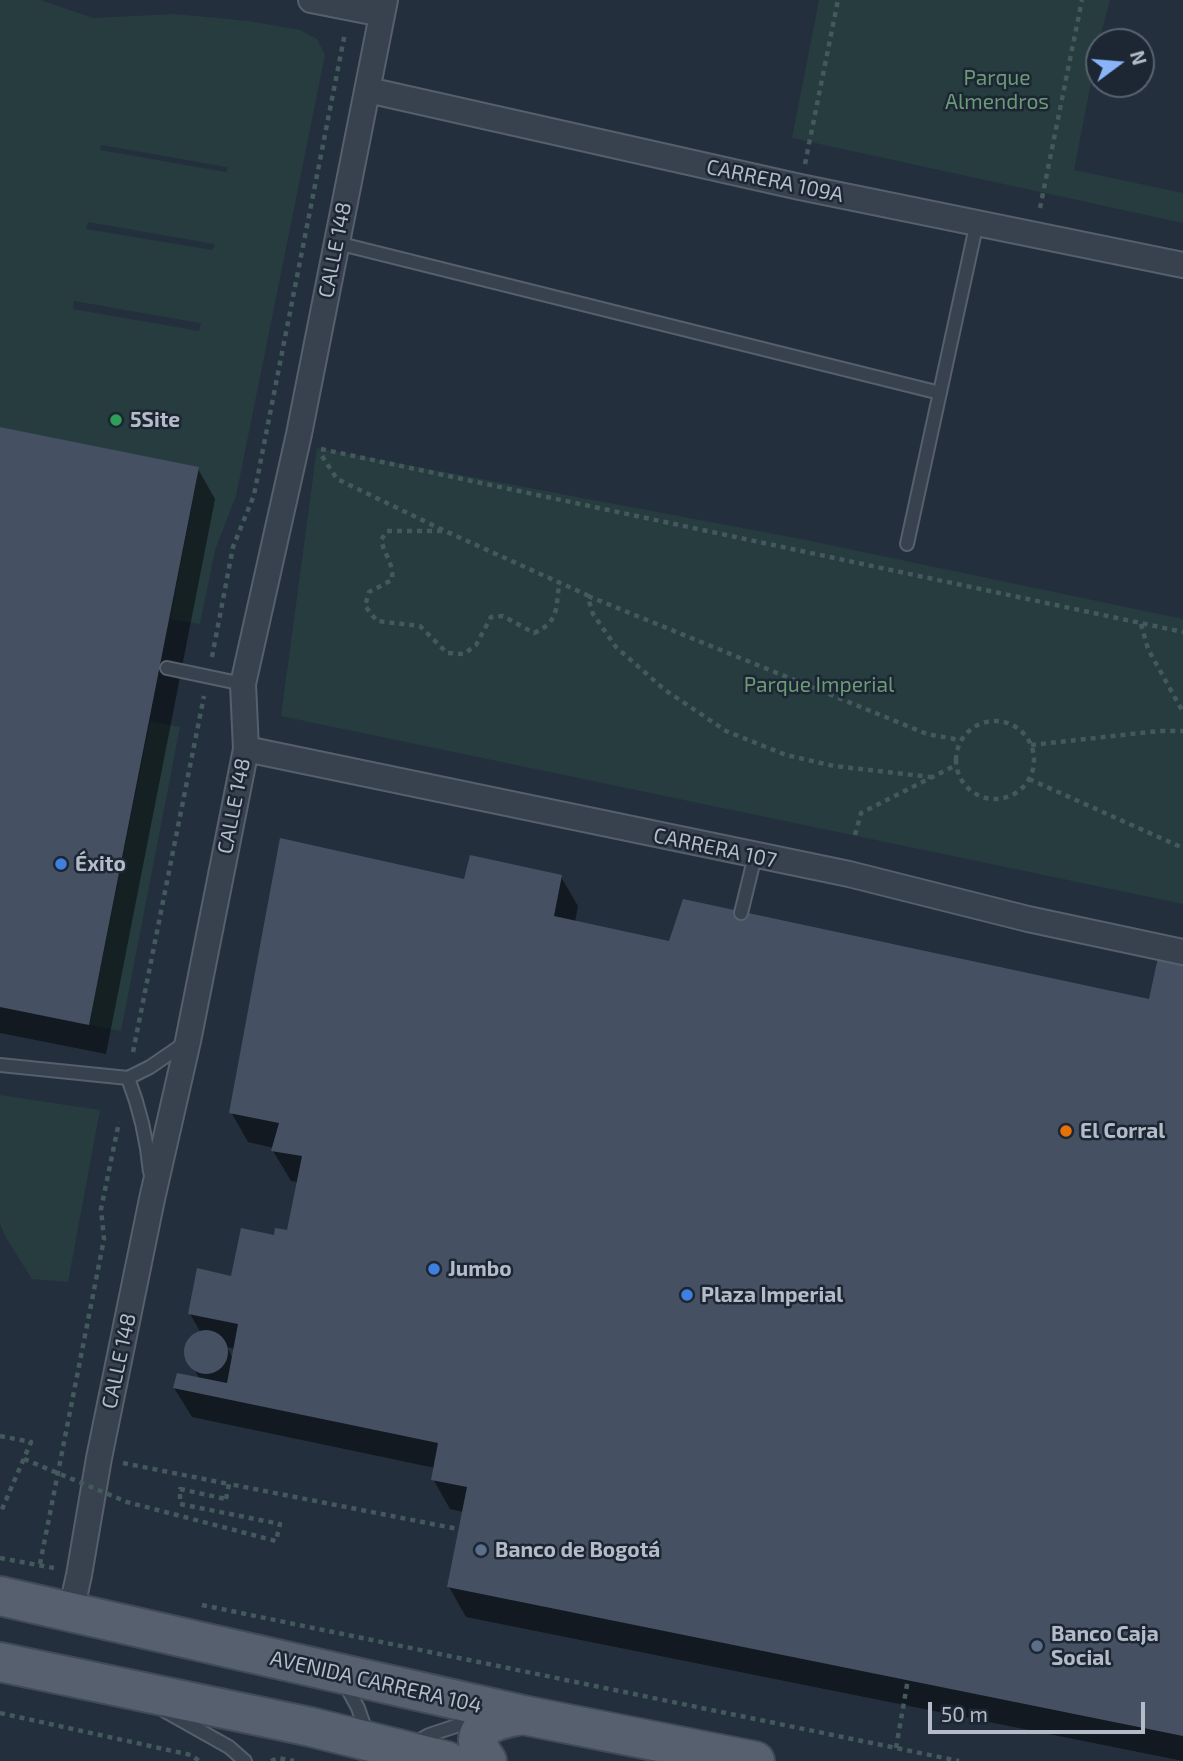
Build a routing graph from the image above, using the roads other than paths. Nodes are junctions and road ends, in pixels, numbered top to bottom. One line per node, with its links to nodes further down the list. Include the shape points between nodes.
1 (311, 0): 2 (street, via 350,8)
2 (383, 7): 3 (street, CALLE 148)
3 (368, 90): 4 (street, CARRERA 109A); 5 (street, CALLE 148)
4 (977, 222): 6 (street, CARRERA 109A); 7 (lane)
5 (337, 243): 7 (lane); 10 (street, CALLE 148)
6 (1183, 265)
7 (940, 393): 8 (lane)
8 (907, 544)
9 (167, 668): 10 (lane)
10 (243, 684): 11 (street, CALLE 148)
11 (246, 749): 12 (street, CARRERA 107); 15 (street, CALLE 148)
12 (755, 856): 13 (lane); 14 (street, CARRERA 107)
13 (741, 913)
14 (1183, 951)
15 (188, 1041): 17 (lane); 18 (street, CALLE 148)
16 (0, 1065): 17 (lane)
17 (128, 1078): 18 (lane, via 148,1146)
18 (152, 1199): 19 (street, CALLE 148)
19 (75, 1593): 20 (main road, AVENIDA CARRERA 104); 22 (main road, AVENIDA CARRERA 104)
20 (0, 1596)
21 (2, 1667): 23 (main road)
22 (330, 1672): 24 (main road, AVENIDA CARRERA 104); 25 (lane, via 351,1692)
23 (128, 1690): 25 (main road, via 311,1727); 26 (lane, via 229,1747)
24 (523, 1715): 25 (lane, via 485,1717 451,1726); 28 (main road, via 485,1725 478,1743); 29 (main road, AVENIDA CARRERA 104)
25 (383, 1754): 27 (main road)
26 (245, 1761)
27 (447, 1761)
28 (487, 1761)
29 (755, 1761)

